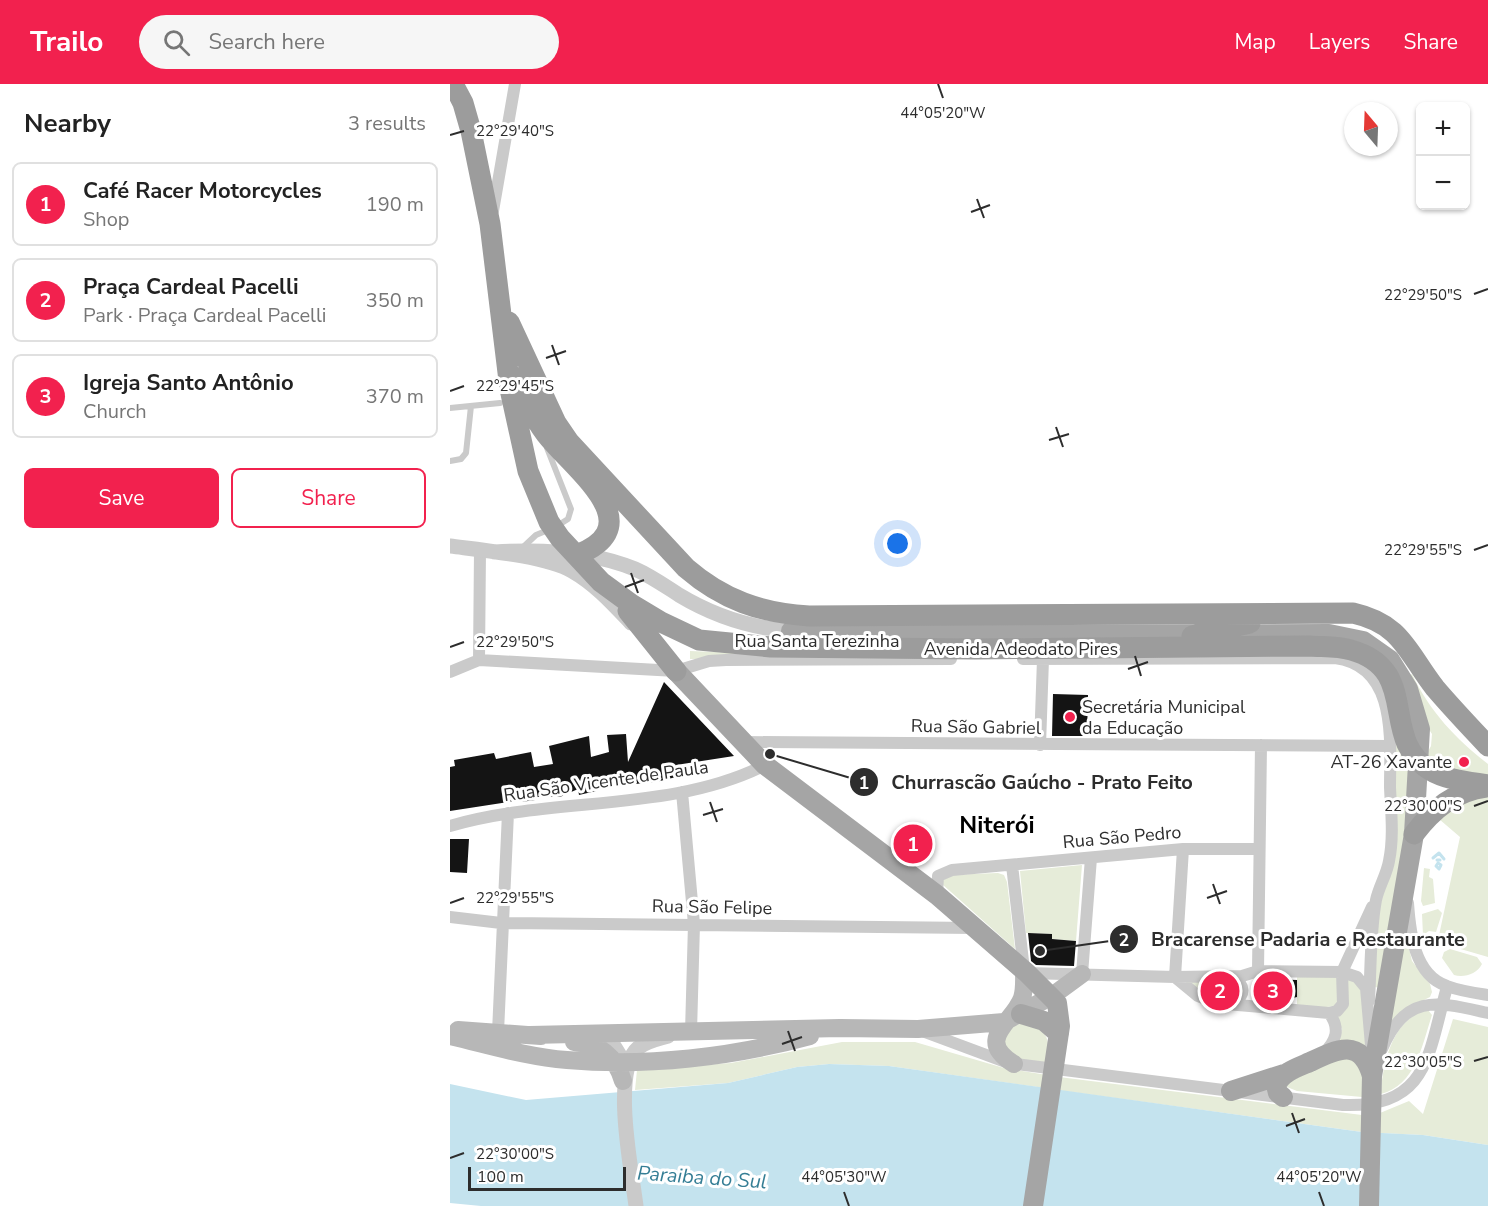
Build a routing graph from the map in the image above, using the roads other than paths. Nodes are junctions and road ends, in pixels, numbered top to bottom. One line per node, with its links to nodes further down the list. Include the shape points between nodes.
1 (453, 84): 3 (highway)
2 (515, 84): 4 (street)
3 (456, 105): 4 (highway)
4 (490, 224): 5 (highway)
5 (501, 302): 9 (highway, via 505,355); 16 (highway, via 561,432)
6 (500, 403): 7 (lane)
7 (471, 406): 8 (lane); 10 (lane, via 466,453 461,459)
8 (450, 408)
9 (526, 421): 12 (lane, via 571,509 568,519 536,535); 14 (highway, via 608,506 607,536); 17 (highway, via 528,471 549,522)
10 (450, 460)
11 (450, 546): 13 (street)
12 (520, 550): 13 (street); 14 (street)
13 (488, 551): 17 (street, via 570,569); 22 (street)
14 (579, 554): 15 (street)
15 (638, 570): 17 (street, via 607,572); 19 (street, via 728,619)
16 (701, 581): 18 (highway, via 744,605 787,615); 19 (highway, via 734,610)
17 (603, 589): 23 (highway, via 645,629); 30 (highway, Avenida Adeodato Pires, via 683,633 699,640 728,644 820,650 1342,648 1371,659 1391,680 1405,745)
18 (1288, 614): 20 (highway); 29 (highway, via 1353,613 1392,629 1444,699)
19 (792, 631): 20 (main road)
20 (1192, 636): 30 (main road, via 1329,634 1373,646 1397,668 1412,697 1420,729)
21 (1043, 659): 23 (street, Rua Santa Terezinha, via 726,660); 26 (street); 28 (street, Rua Santa Terezinha, via 1335,658 1351,662 1365,670 1388,707)
22 (479, 660): 23 (street, Rua Santa Terezinha); 24 (street, Rua Santa Terezinha)
23 (676, 670): 25 (main road)
24 (450, 672)
25 (742, 742): 26 (street, Rua São Gabriel); 31 (main road)
26 (1040, 745): 27 (street, Rua São Gabriel)
27 (1261, 746): 28 (street, Rua São Gabriel); 38 (street)
28 (1390, 746): 43 (street, via 1391,851)
29 (1488, 746)
30 (1419, 762): 32 (highway, via 1437,774); 36 (main road)
31 (765, 765): 33 (street, Rua São Vicente de Paula, via 733,780); 42 (main road)
32 (1488, 786): 36 (highway, via 1448,800)
33 (682, 792): 34 (street, Rua São Vicente de Paula); 46 (street)
34 (508, 813): 35 (street, Rua São Vicente de Paula); 45 (street)
35 (450, 826)
36 (1414, 834): 41 (main road)
37 (1183, 849): 38 (street, Rua São Pedro); 39 (street, Rua São Pedro); 52 (street)
38 (1258, 849): 49 (street)
39 (1091, 858): 40 (street, Rua São Pedro); 51 (street)
40 (1012, 865): 42 (street, Rua São Pedro, via 942,872 936,880); 48 (street)
41 (1407, 877): 54 (street, via 1412,943 1428,972); 73 (main road)
42 (937, 895): 47 (main road)
43 (1376, 899): 50 (street); 57 (street)
44 (450, 917): 45 (street, Rua São Felipe)
45 (501, 923): 46 (street, Rua São Felipe); 66 (street)
46 (694, 924): 47 (street, Rua São Felipe); 67 (street)
47 (974, 928): 48 (main road)
48 (1025, 971): 51 (street); 55 (main road); 62 (main road, via 1022,998)
49 (1258, 971): 50 (street); 53 (street)
50 (1342, 972): 57 (street, via 1362,981); 60 (street, via 1343,1004 1338,1011)
51 (1082, 974): 52 (street); 55 (main road)
52 (1175, 977): 53 (street); 59 (street, via 1206,1000)
53 (1236, 977): 59 (lane, via 1246,990)
54 (1448, 987): 56 (street); 58 (street)
55 (1052, 996): 62 (main road); 69 (main road, via 1060,1012)
56 (1488, 996)
57 (1369, 1001): 73 (street)
58 (1443, 1003): 61 (street); 73 (street, via 1420,1006 1399,1022); 77 (street, via 1424,1065 1401,1094 1360,1105)
59 (1235, 1006): 60 (street)
60 (1329, 1013): 71 (street, via 1336,1023 1336,1033)
61 (1488, 1013)
62 (1012, 1018): 64 (main road); 69 (main road, via 1044,1021); 72 (main road, via 997,1034 997,1044 1003,1056)
63 (840, 1028): 64 (main road); 67 (main road); 68 (main road, via 732,1052 635,1061 547,1058)
64 (918, 1029): 72 (street)
65 (450, 1030): 66 (main road)
66 (498, 1032): 70 (main road)
67 (686, 1032): 70 (main road); 74 (street, via 637,1048)
68 (450, 1036)
69 (1059, 1038): 79 (main road)
70 (593, 1039): 74 (main road)
71 (1320, 1057): 73 (main road, via 1337,1050 1353,1050); 75 (main road)
72 (1014, 1064): 76 (street)
73 (1373, 1068): 80 (main road)
74 (625, 1074): 78 (street)
75 (1284, 1074): 76 (main road); 77 (main road, via 1276,1085)
76 (1231, 1091): 77 (street)
77 (1283, 1097)
78 (636, 1206)
79 (1033, 1206)
80 (1369, 1206)

